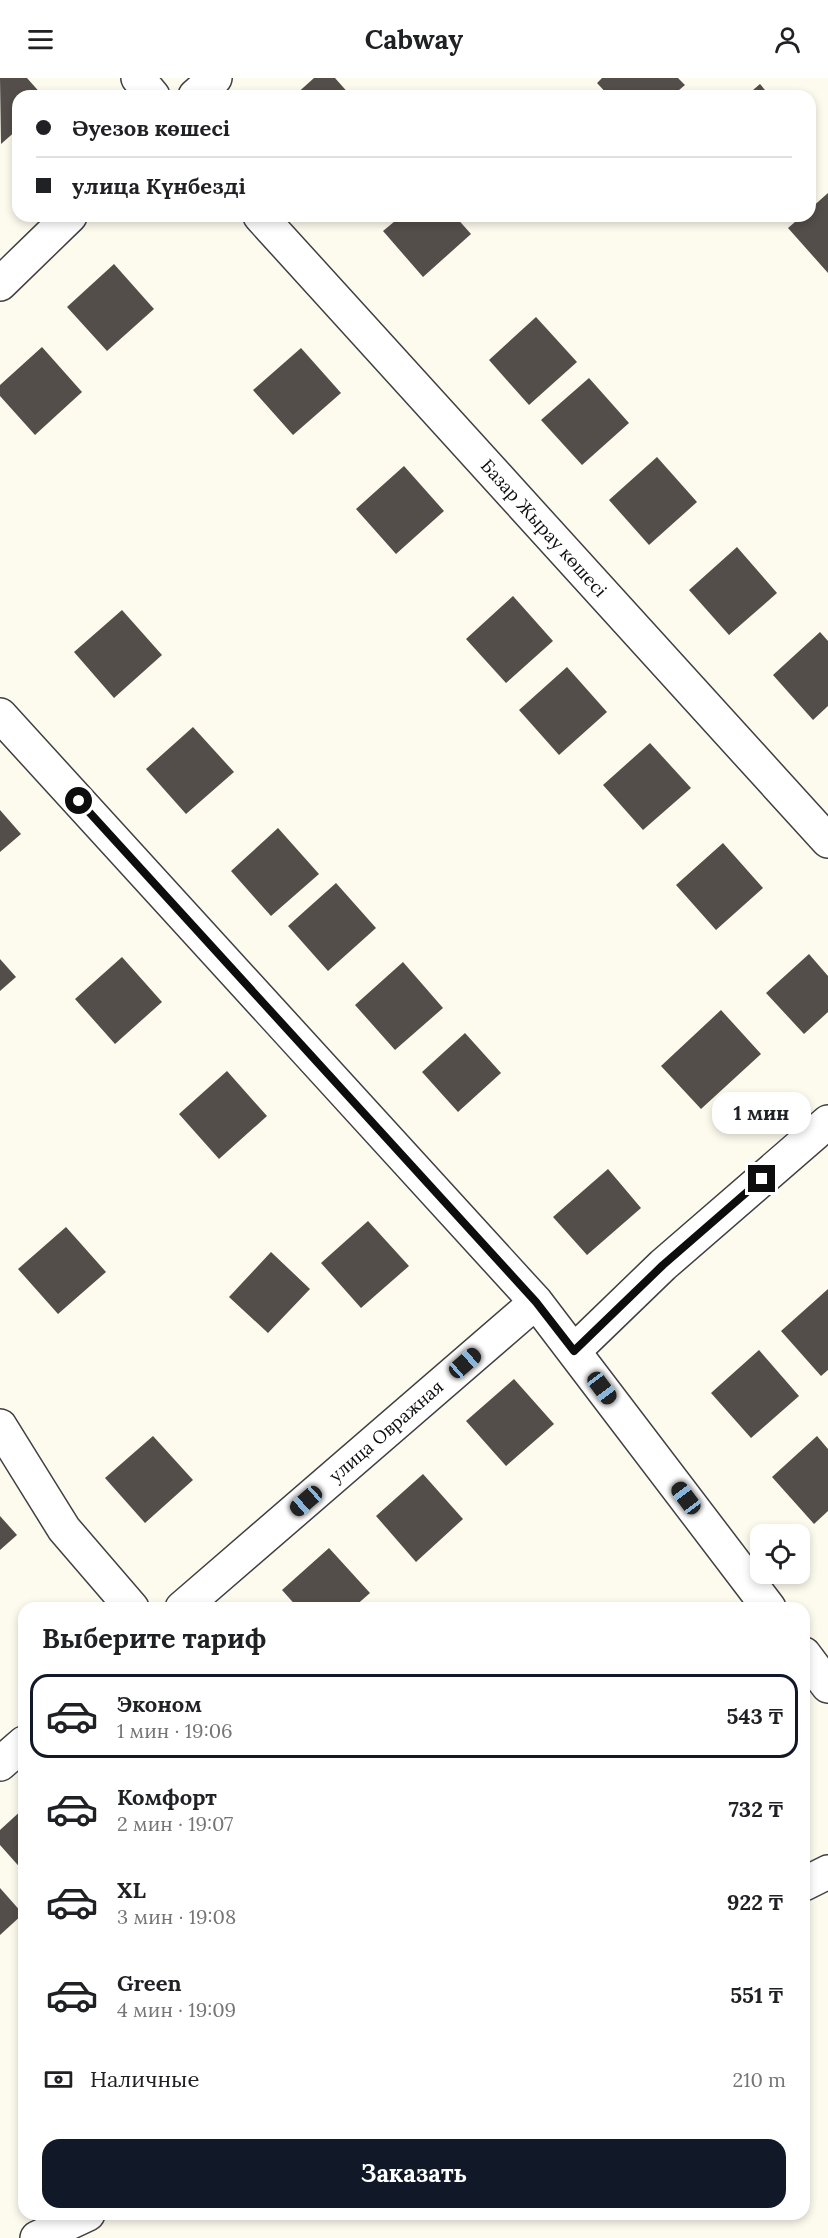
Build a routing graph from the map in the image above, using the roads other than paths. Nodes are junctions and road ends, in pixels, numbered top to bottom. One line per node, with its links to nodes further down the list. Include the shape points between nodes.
1 (138, 78): 3 (street)
2 (216, 78): 4 (street)
3 (148, 90)
4 (202, 90)
5 (64, 222): 7 (street)
6 (265, 222): 9 (street, Базар Жырау көшесі)
7 (0, 284)
8 (0, 715): 11 (street)
9 (828, 841)
10 (828, 1122): 12 (street, via 663,1265)
11 (536, 1302): 12 (street); 15 (street, улица Овражная)
12 (574, 1351): 16 (street)
13 (0, 1426): 14 (street, via 64,1529)
14 (127, 1602)
15 (189, 1602)
16 (764, 1602)
17 (810, 1662): 18 (street)
18 (828, 1686)
19 (18, 1748): 20 (street)
20 (0, 1764)
21 (828, 1872): 22 (street)
22 (810, 1881)
23 (75, 2220): 24 (street)
24 (37, 2238)

